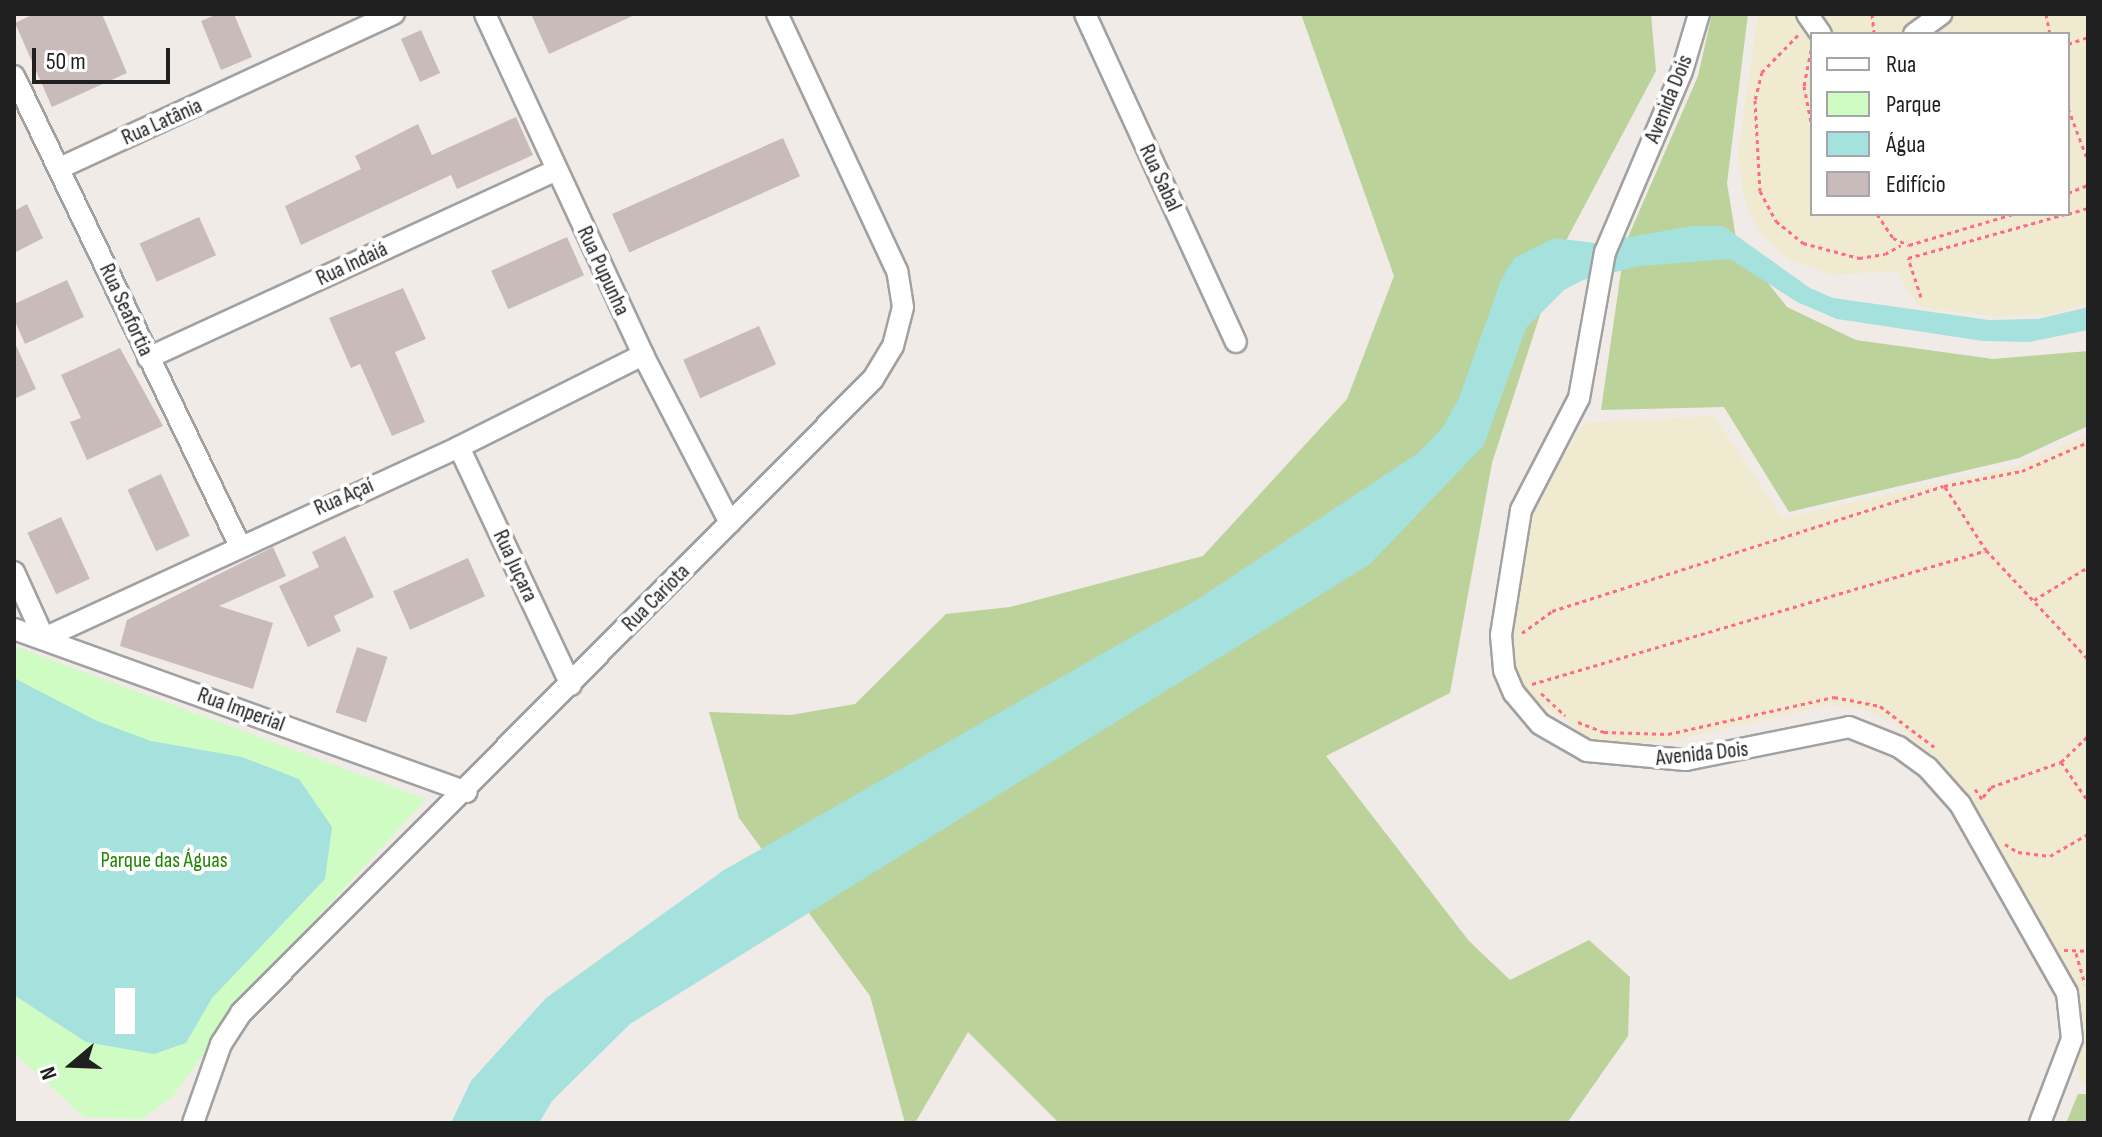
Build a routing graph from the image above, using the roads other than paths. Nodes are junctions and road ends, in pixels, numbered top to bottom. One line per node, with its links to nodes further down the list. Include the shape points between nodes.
1 (394, 14): 9 (street, Rua Latânia)
2 (485, 14): 10 (street, Rua Pupunha)
3 (777, 14): 15 (street, Rua Cariota, via 897,271 903,307 893,346 873,379)
4 (1085, 14): 11 (street, Rua Sabal)
5 (1699, 14): 23 (street, Avenida Dois, via 1682,71 1605,252 1579,398 1521,510 1501,635 1504,670 1514,693 1540,724 1587,751 1686,760 1849,727 1899,747 1927,767 1960,804 2067,993 2072,1039)
6 (1942, 14): 7 (street)
7 (1917, 32)
8 (14, 76): 9 (street, Rua Seafortia)
9 (60, 168): 13 (street, Rua Seafortia)
10 (556, 170): 12 (street, Rua Pupunha); 13 (street, Rua Indaiá)
11 (1236, 342)
12 (643, 355): 14 (street, Rua Açaí); 15 (street, Rua Pupunha)
13 (148, 358): 16 (street, Rua Seafortia)
14 (459, 447): 16 (street, Rua Açaí); 20 (street, Rua Juçara)
15 (730, 523): 20 (street, Rua Cariota)
16 (239, 544): 19 (street, Rua Açaí)
17 (14, 572): 19 (street)
18 (14, 629): 19 (street, Rua Imperial)
19 (44, 638): 21 (street, Rua Imperial)
20 (571, 685): 21 (street, Rua Cariota)
21 (467, 792): 22 (street, Rua Cariota, via 241,1013 221,1044)
22 (193, 1123)
23 (2040, 1123)

